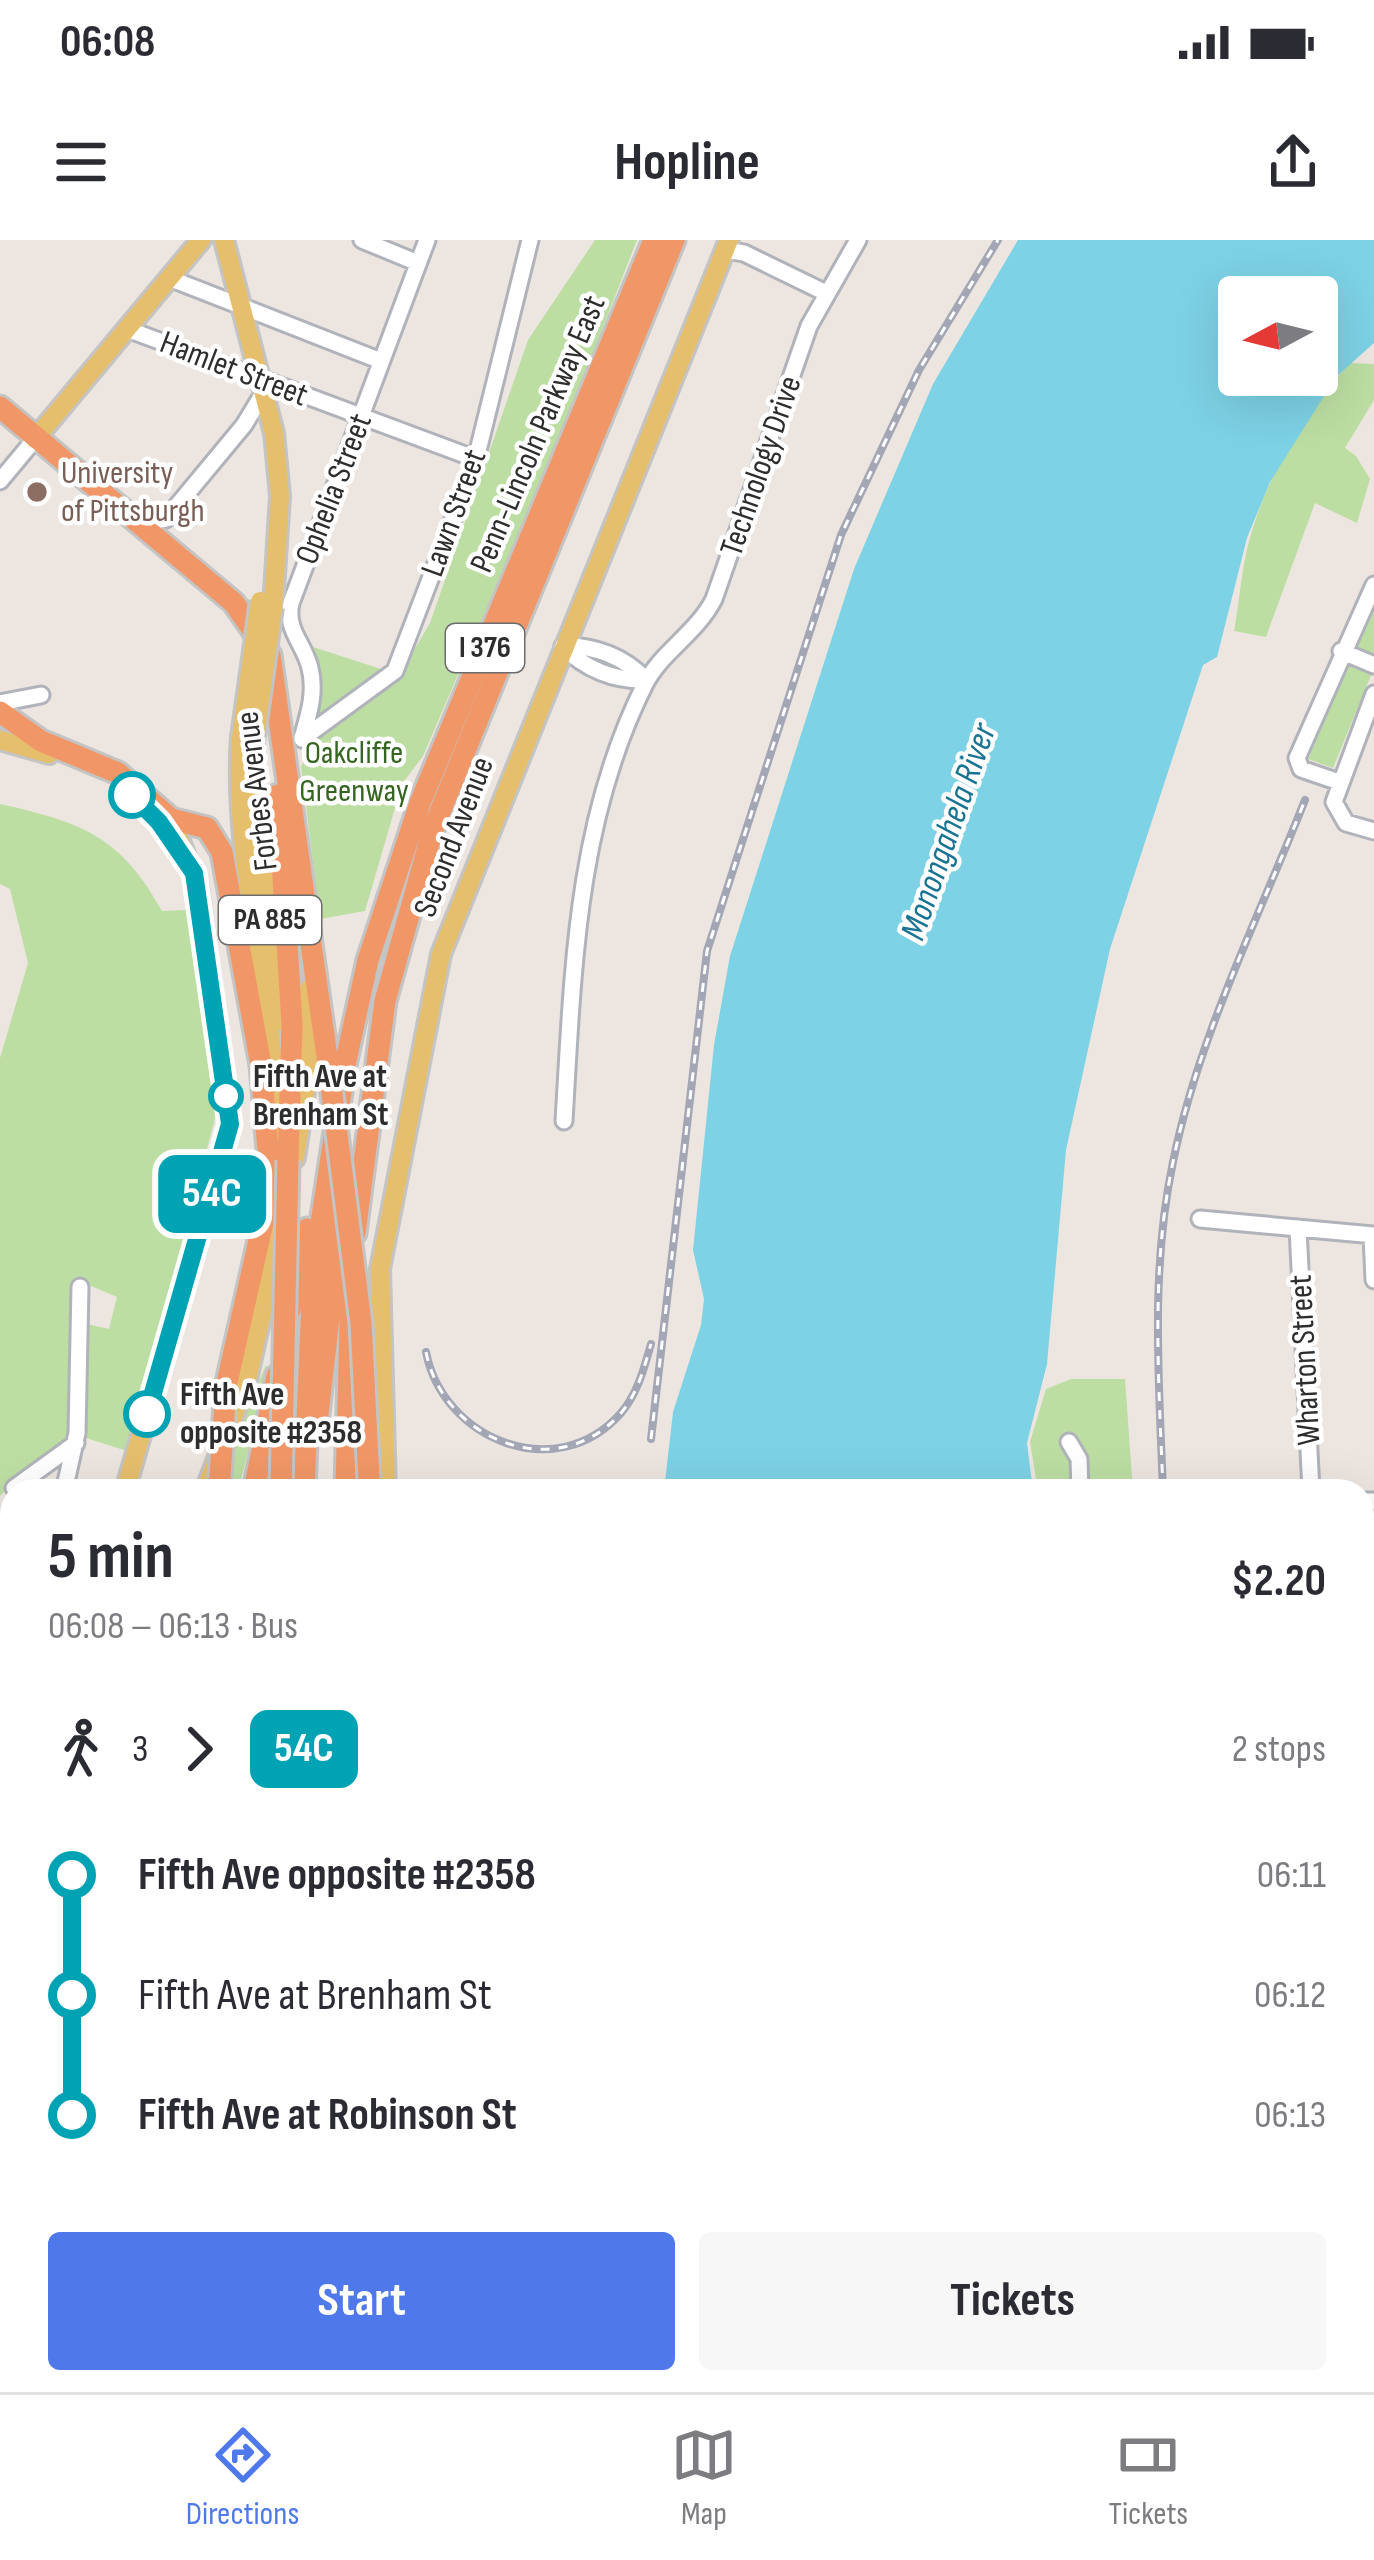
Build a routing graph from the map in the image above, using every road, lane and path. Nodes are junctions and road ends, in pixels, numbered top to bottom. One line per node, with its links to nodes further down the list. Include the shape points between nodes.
1 (201, 240): 11 (main road)
2 (224, 240): 13 (main road, PA 885)
3 (362, 240): 10 (street)
4 (427, 240): 10 (street, Ophelia Street)
5 (530, 240): 22 (street, Lawn Street)
6 (654, 240): 45 (highway, Penn-Lincoln Parkway East / I 376, via 404,847)
7 (674, 240): 47 (highway, Penn-Lincoln Parkway East / I 376, via 392,930)
8 (858, 240): 12 (street, Technology Drive)
9 (727, 245): 12 (street); 29 (main road, Second Avenue)
10 (418, 263): 15 (street, Ophelia Street)
11 (169, 278): 13 (street); 14 (main road)
12 (826, 293): 32 (street, Technology Drive, via 714,599)
13 (238, 305): 15 (street); 16 (main road, PA 885)
14 (127, 328): 16 (street, Hamlet Street); 21 (main road)
15 (382, 361): 18 (street, Ophelia Street)
16 (263, 386): 18 (street, Hamlet Street); 19 (street); 20 (main road, PA 885)
17 (0, 407): 21 (highway, Forbes Avenue)
18 (361, 417): 22 (street, Hamlet Street); 38 (street, Ophelia Street, via 288,615 313,684)
19 (244, 425): 20 (street); 24 (street)
20 (274, 433): 37 (main road, PA 885, bridge, via 280,496)
21 (35, 439): 23 (street); 25 (highway, Forbes Avenue)
22 (476, 459): 38 (street, Lawn Street, via 395,671)
23 (0, 482)
24 (166, 519): 25 (street); 26 (street)
25 (136, 523): 26 (highway, Forbes Avenue)
26 (166, 547): 28 (highway, Forbes Avenue, via 234,603)
27 (1374, 585): 30 (street)
28 (259, 637): 43 (highway, Forbes Avenue, via 278,683); 46 (highway, via 289,950)
29 (563, 646): 32 (street, via 577,662 625,681); 68 (main road, Second Avenue, via 453,915 416,1072 380,1269)
30 (1341, 651): 31 (street); 40 (street, via 1297,766)
31 (1374, 665)
32 (646, 680): 48 (street, Technology Drive, via 604,786 583,874)
33 (1374, 694): 40 (street)
34 (41, 695): 35 (street)
35 (0, 710): 39 (main road, via 19,736); 41 (highway, via 41,741 118,773)
36 (0, 740): 39 (main road)
37 (247, 740): 46 (main road, PA 885); 49 (main road, PA 885, via 241,800 275,1080)
38 (300, 742)
39 (49, 754): 44 (main road, via 122,785)
40 (1339, 782): 42 (street, via 1340,817)
41 (171, 819): 44 (main road); 49 (highway, via 208,828 222,852 257,1038)
42 (1374, 831)
43 (300, 864): 45 (highway); 60 (main road, Forbes Avenue, via 310,1023 304,1108 253,1358)
44 (194, 873): 59 (main road, via 230,1124)
45 (338, 1071): 62 (highway); 64 (highway, Penn-Lincoln Parkway East / I 376, via 310,1311); 67 (highway, bridge)
46 (289, 1098): 63 (highway, PA 885, bridge)
47 (362, 1103): 65 (highway, bridge); 66 (highway, bridge, via 346,1331)
48 (564, 1121)
49 (271, 1187): 61 (highway, PA 885, bridge, via 226,1387)
50 (1200, 1219): 51 (street)
51 (1298, 1228): 52 (street); 70 (street, Wharton Street)
52 (1373, 1235): 53 (street)
53 (1374, 1280)
54 (80, 1287): 56 (street)
55 (1069, 1442): 69 (street)
56 (76, 1443): 57 (street); 58 (street)
57 (26, 1479)
58 (67, 1479)
59 (128, 1479)
60 (209, 1479)
61 (220, 1479)
62 (256, 1479)
63 (280, 1479)
64 (307, 1479)
65 (309, 1479)
66 (346, 1479)
67 (369, 1479)
68 (386, 1479)
69 (1080, 1479)
70 (1310, 1479)

